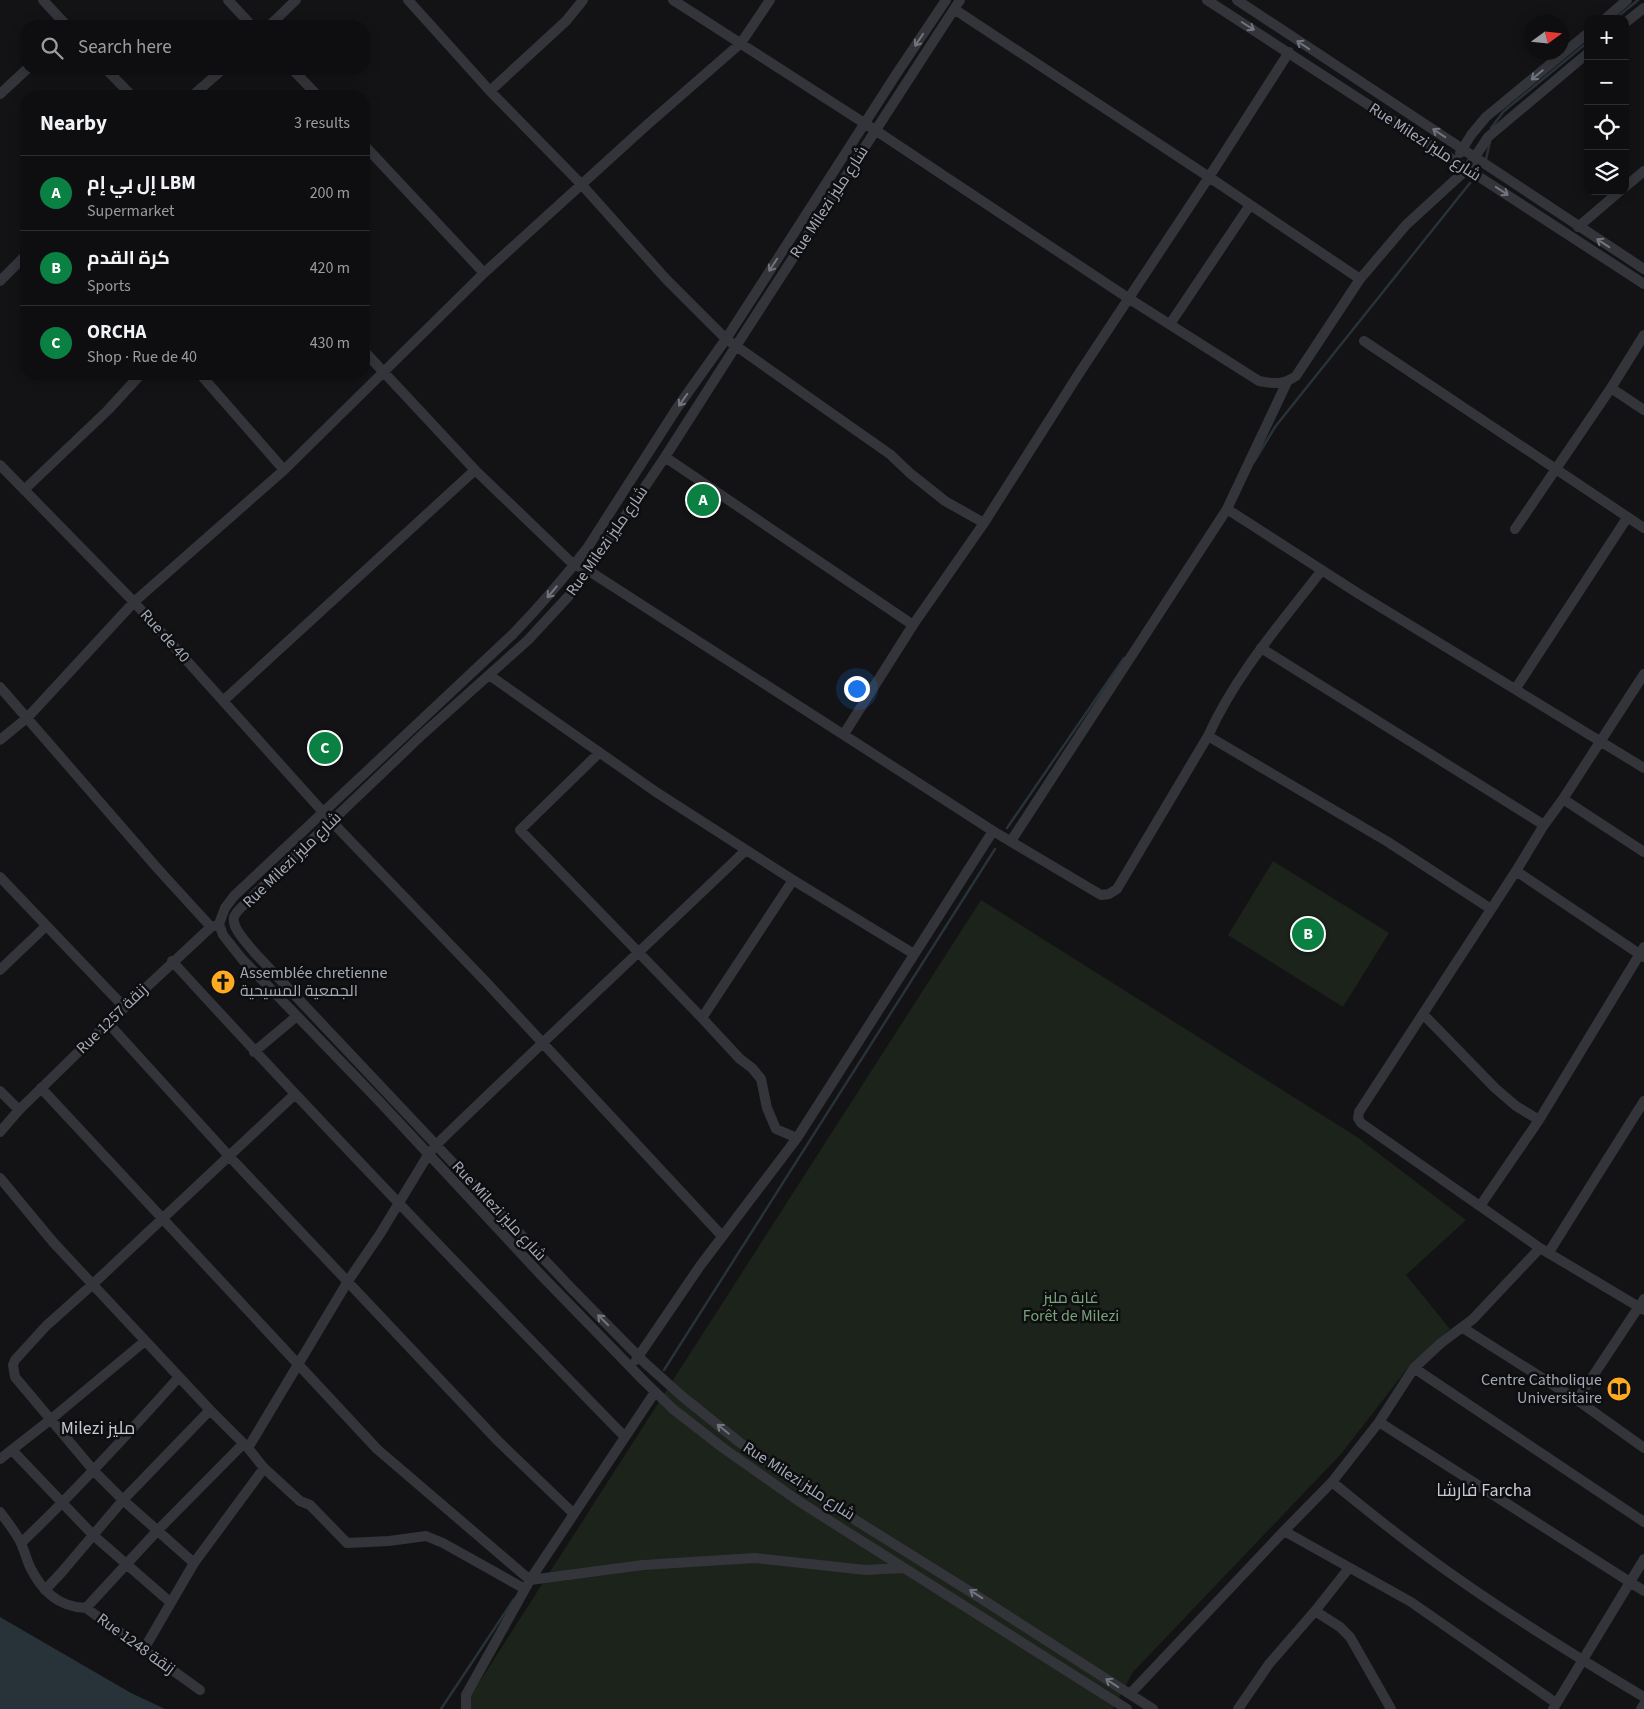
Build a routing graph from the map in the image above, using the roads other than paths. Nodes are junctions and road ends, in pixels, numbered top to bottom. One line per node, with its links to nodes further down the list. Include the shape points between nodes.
1 (43, 0): 16 (street)
2 (228, 0): 17 (street)
3 (296, 0): 18 (street)
4 (408, 0): 31 (street)
5 (583, 0): 31 (street, via 566,21)
6 (673, 0): 21 (street)
7 (770, 0): 21 (street)
8 (946, 0): 33 (street, Rue Milezi شارع مليز, one-way to 33)
9 (960, 0): 14 (street, Rue Milezi شارع مليز)
10 (1207, 0): 22 (street, Rue Milezi شارع مليز, one-way to 22)
11 (1236, 0): 35 (street, Rue Milezi شارع مليز, one-way to 11)
12 (1627, 0): 15 (street)
13 (1644, 8): 19 (street)
14 (954, 10): 34 (street, Rue Milezi شارع مليز); 41 (street)
15 (1610, 15)
16 (61, 20)
17 (246, 20)
18 (275, 20)
19 (1629, 20)
20 (1584, 36): 35 (street, one-way to 35, via 1486,117)
21 (741, 44): 33 (street); 43 (street)
22 (1289, 52): 38 (street, Rue Milezi شارع مليز); 41 (street)
23 (1584, 56): 37 (street, via 1488,137)
24 (21, 75): 32 (street)
25 (112, 75): 28 (street)
26 (216, 75): 29 (street)
27 (298, 75): 30 (street)
28 (126, 90)
29 (199, 90)
30 (312, 90)
31 (490, 91): 43 (street)
32 (0, 94)
33 (864, 124): 34 (street); 56 (street, Rue Milezi شارع مليز, one-way to 56)
34 (876, 130): 53 (street); 58 (street, Rue Milezi شارع مليز)
35 (1463, 148): 37 (street, Rue Milezi شارع مليز); 38 (street)
36 (370, 151): 49 (street)
37 (1476, 157): 39 (street); 46 (street, Rue Milezi شارع مليز)
38 (1455, 161): 39 (street, Rue Milezi شارع مليز)
39 (1467, 169): 50 (street, via 1406,224); 52 (street, Rue Milezi شارع مليز, one-way to 52)
40 (1644, 171): 42 (street)
41 (1209, 177): 45 (street); 53 (street)
42 (1629, 184)
43 (582, 185): 49 (street); 56 (street, via 666,279)
44 (1615, 195): 46 (street)
45 (1250, 205): 50 (street); 54 (street)
46 (1578, 227): 48 (street, Rue Milezi شارع مليز, one-way to 46)
47 (20, 261): 51 (street)
48 (1644, 269)
49 (484, 273): 60 (street)
50 (1360, 278): 63 (street, via 1296,376)
51 (0, 281)
52 (1644, 284)
53 (1128, 298): 54 (street); 74 (street)
54 (1170, 324): 63 (street, via 1259,381)
55 (1644, 334): 64 (street)
56 (726, 339): 58 (street); 77 (street, Rue Milezi شارع مليز, one-way to 77)
57 (1364, 341): 68 (street)
58 (736, 346): 66 (street, Rue Milezi شارع مليز); 74 (street, via 890,455 945,501)
59 (370, 358): 60 (street)
60 (383, 372): 69 (street); 70 (street)
61 (136, 380): 71 (street)
62 (205, 380): 69 (street)
63 (1288, 382): 72 (street)
64 (1611, 388): 65 (street); 68 (street)
65 (1644, 410)
66 (665, 457): 79 (street, Rue Milezi شارع مليز); 81 (street)
67 (0, 465): 71 (street, Rue de 40)
68 (1556, 469): 73 (street); 76 (street)
69 (284, 470): 80 (street)
70 (475, 470): 77 (street); 87 (street)
71 (24, 490): 80 (street, Rue de 40)
72 (1227, 509): 78 (street); 100 (street)
73 (1627, 518): 75 (street); 86 (street)
74 (984, 523): 81 (street)
75 (1644, 528)
76 (1514, 529)
77 (574, 565): 79 (street); 96 (street, Rue Milezi شارع مليز, one-way to 96, via 514,634)
78 (1322, 570): 82 (street); 86 (street)
79 (588, 571): 84 (street, Rue Milezi شارع مليز, via 553,614); 89 (street)
80 (134, 602): 87 (street, Rue de 40); 88 (street)
81 (913, 625): 89 (street)
82 (1262, 648): 90 (street, via 1240,676); 98 (street)
83 (1644, 674): 92 (street)
84 (489, 675): 93 (street); 97 (street, Rue Milezi شارع مليز)
85 (0, 687): 88 (street)
86 (1516, 688): 92 (street)
87 (223, 701): 96 (street, Rue de 40)
88 (28, 717): 91 (street); 109 (street, via 158,869)
89 (844, 734): 99 (street)
90 (1208, 736): 100 (street, via 1117,889 1109,894 1101,895); 106 (street, via 1388,842)
91 (0, 740)
92 (1600, 742): 94 (street); 95 (street)
93 (600, 753): 101 (street); 110 (street, via 520,830)
94 (1644, 768)
95 (1563, 799): 98 (street); 102 (street)
96 (324, 813): 97 (street, Rue de 40); 109 (street, Rue Milezi شارع مليز, via 234,896)
97 (332, 822): 107 (street, Rue Milezi شارع مليز, via 250,899 234,917); 120 (street, Rue de 40)
98 (1544, 825): 103 (street)
99 (993, 831): 100 (street); 112 (street)
100 (1011, 841)
101 (746, 850): 105 (street); 110 (street)
102 (1644, 852)
103 (1516, 872): 106 (street); 111 (street)
104 (0, 877): 108 (street)
105 (793, 880): 112 (street); 118 (street)
106 (1491, 909): 116 (street)
107 (234, 923): 109 (street); 130 (street, Rue Milezi شارع مليز, via 249,946)
108 (46, 926): 114 (street); 115 (street)
109 (215, 926): 113 (street, Rue 1257 زنقة); 117 (street, Rue Milezi شارع مليز)
110 (638, 953): 118 (street); 120 (street)
111 (1642, 953): 127 (street)
112 (914, 954): 129 (street)
113 (172, 961): 115 (street, Rue 1257 زنقة); 121 (street)
114 (0, 970)
115 (124, 1007): 119 (street, Rue 1257 زنقة)
116 (1423, 1014): 127 (street, via 1495,1088); 135 (street, via 1358,1118)
117 (297, 1016): 121 (street); 131 (street, Rue Milezi شارع مليز)
118 (702, 1018): 129 (street, via 761,1079 776,1129)
119 (108, 1023): 122 (street, Rue 1257 زنقة); 132 (street)
120 (542, 1042): 130 (street); 137 (street, Rue de 40)
121 (254, 1052): 124 (street)
122 (41, 1088): 126 (street, Rue 1257 زنقة); 136 (street)
123 (0, 1091): 126 (street)
124 (294, 1095): 132 (street); 134 (street)
125 (1644, 1101): 138 (street)
126 (19, 1110): 128 (street, Rue 1257 زنقة)
127 (1539, 1120): 135 (street)
128 (0, 1132)
129 (798, 1138): 137 (street)
130 (436, 1145): 131 (street); 144 (street, Rue Milezi شارع مليز, one-way to 130)
131 (428, 1155): 134 (street); 146 (street, Rue Milezi شارع مليز)
132 (229, 1156): 136 (street); 139 (street)
133 (0, 1178): 140 (street)
134 (397, 1204): 139 (street); 154 (street)
135 (1480, 1206): 138 (street)
136 (162, 1219): 140 (street); 145 (street)
137 (722, 1236): 144 (street)
138 (1545, 1250): 141 (street); 142 (street)
139 (348, 1282): 145 (street); 165 (street, via 498,1441)
140 (93, 1284): 143 (street); 152 (street, via 46,1326 13,1365 15,1377)
141 (1642, 1305): 150 (street)
142 (1463, 1328): 147 (street); 150 (street)
143 (145, 1341): 148 (street); 152 (street)
144 (639, 1356): 146 (street); 186 (street, Rue Milezi شارع مليز, one-way to 144, via 804,1488 739,1442)
145 (298, 1364): 155 (street); 177 (street, via 377,1449)
146 (631, 1367): 149 (street, Rue Milezi شارع مليز)
147 (1414, 1368): 153 (street); 166 (street)
148 (179, 1377): 151 (street); 160 (street)
149 (655, 1392): 154 (street); 174 (street, Rue Milezi شارع مليز, via 723,1448)
150 (1577, 1400): 156 (street)
151 (210, 1410): 155 (street); 162 (street)
152 (50, 1420): 157 (street); 160 (street)
153 (1379, 1422): 161 (street); 176 (street)
154 (625, 1437): 165 (street)
155 (246, 1446): 159 (street); 168 (street)
156 (1644, 1448)
157 (12, 1450): 158 (street); 163 (street)
158 (0, 1459)
159 (264, 1468): 172 (street); 177 (street, via 310,1505 348,1543 426,1536)
160 (94, 1471): 162 (street); 163 (street)
161 (1332, 1482): 167 (street); 184 (street, via 1422,1553)
162 (123, 1500): 168 (street); 169 (street)
163 (62, 1504): 169 (street); 170 (street)
164 (0, 1512): 170 (street, Rue 1248 زنقة)
165 (573, 1513): 177 (street)
166 (1644, 1522)
167 (1284, 1530): 175 (street); 186 (street)
168 (157, 1531): 172 (street); 173 (street)
169 (93, 1535): 173 (street); 178 (street)
170 (21, 1543): 178 (street, Rue 1248 زنقة)
171 (1644, 1559): 176 (street)
172 (194, 1563): 180 (street)
173 (126, 1565): 180 (street); 181 (street)
174 (904, 1568): 177 (street, via 866,1570 755,1558 643,1565); 191 (street, Rue Milezi شارع مليز)
175 (1349, 1568): 182 (street); 189 (street, via 1411,1602)
176 (1630, 1584): 179 (street); 184 (street)
177 (527, 1585): 190 (street, via 466,1695)
178 (45, 1590): 181 (street, Rue 1248 زنقة, via 72,1607)
179 (1644, 1591)
180 (170, 1602): 183 (street)
181 (86, 1608): 183 (street, Rue 1248 زنقة)
182 (1315, 1611): 193 (street, via 1269,1664); 194 (street, via 1350,1637)
183 (144, 1649): 185 (street, Rue 1248 زنقة)
184 (1582, 1661): 187 (street); 189 (street)
185 (200, 1690)
186 (1130, 1694): 192 (street, Rue Milezi شارع مليز)
187 (1644, 1697)
188 (1644, 1704): 195 (street)
189 (1554, 1706)
190 (466, 1709)
191 (1127, 1709)
192 (1153, 1709)
193 (1238, 1709)
194 (1391, 1709)
195 (1641, 1709)

